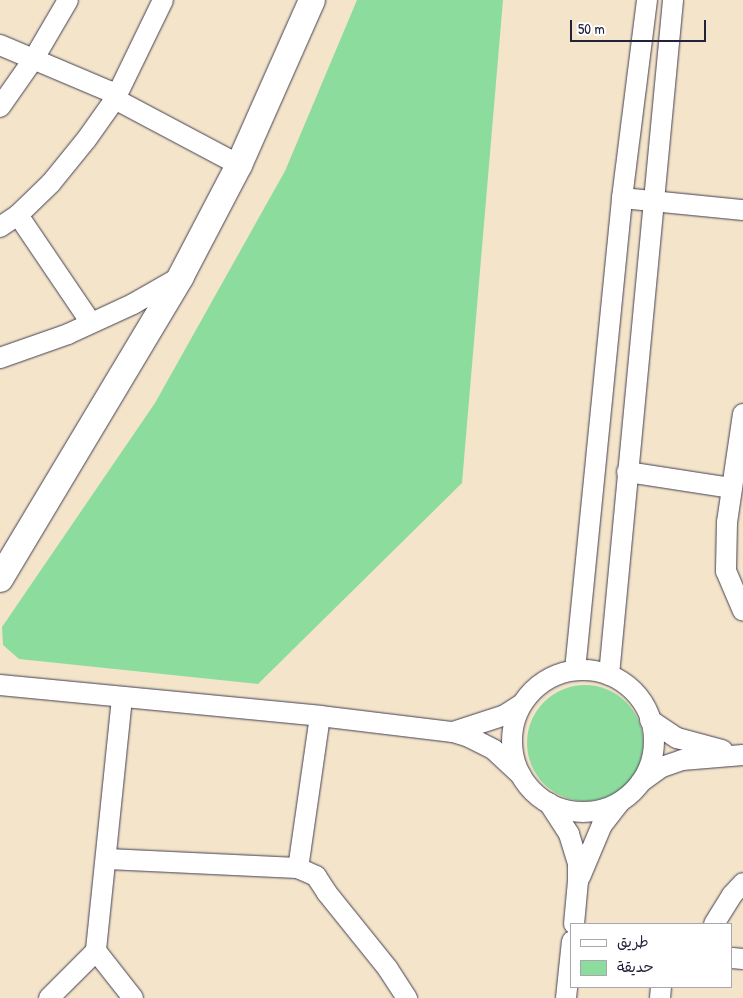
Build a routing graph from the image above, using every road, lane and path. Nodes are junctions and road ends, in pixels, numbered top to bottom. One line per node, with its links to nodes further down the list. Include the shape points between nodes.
1 (68, 0): 7 (street)
2 (163, 0): 8 (street)
3 (312, 0): 10 (main road)
4 (646, 0): 11 (street)
5 (673, 0): 12 (street)
6 (0, 45): 7 (street)
7 (33, 60): 8 (street, via 109,92); 9 (street)
8 (115, 99): 10 (street); 14 (street, via 69,163)
9 (0, 106)
10 (239, 165): 16 (main road)
11 (622, 198): 12 (street); 25 (street)
12 (654, 201): 13 (street); 20 (street)
13 (743, 210)
14 (18, 215): 15 (street); 17 (street)
15 (0, 227)
16 (181, 276): 17 (street, via 133,304); 23 (main road)
17 (91, 323): 18 (street)
18 (0, 358)
19 (743, 419): 21 (street)
20 (627, 472): 21 (street); 26 (street)
21 (732, 488): 22 (street)
22 (734, 549): 24 (street, via 726,571)
23 (0, 578)
24 (743, 611)
25 (575, 670): 26 (street, via 592,670); 31 (street, via 544,681)
26 (608, 675): 33 (street, via 634,692)
27 (0, 686): 28 (street)
28 (22, 688): 29 (street); 30 (street)
29 (0, 692)
30 (122, 698): 32 (street); 40 (street)
31 (522, 704): 34 (street, via 491,720); 36 (street, via 512,740 514,758)
32 (320, 716): 34 (street); 41 (street)
33 (650, 720): 35 (street, via 686,742); 37 (street, via 654,736 653,753)
34 (453, 732): 36 (street, via 494,750)
35 (743, 755): 37 (street, via 682,760 662,767)
36 (521, 775): 39 (street, via 533,791)
37 (640, 783): 38 (street)
38 (622, 800): 39 (street, via 605,809 586,812 567,810); 42 (street, via 602,825)
39 (549, 803): 42 (street, via 569,834 578,864)
40 (107, 859): 41 (street); 46 (street)
41 (298, 868): 50 (street, via 316,876)
42 (578, 881): 44 (street)
43 (743, 883): 45 (street)
44 (574, 923)
45 (715, 923)
46 (96, 951): 48 (street); 49 (street)
47 (570, 961): 51 (street)
48 (49, 998)
49 (133, 998)
50 (407, 998)
51 (566, 998)

